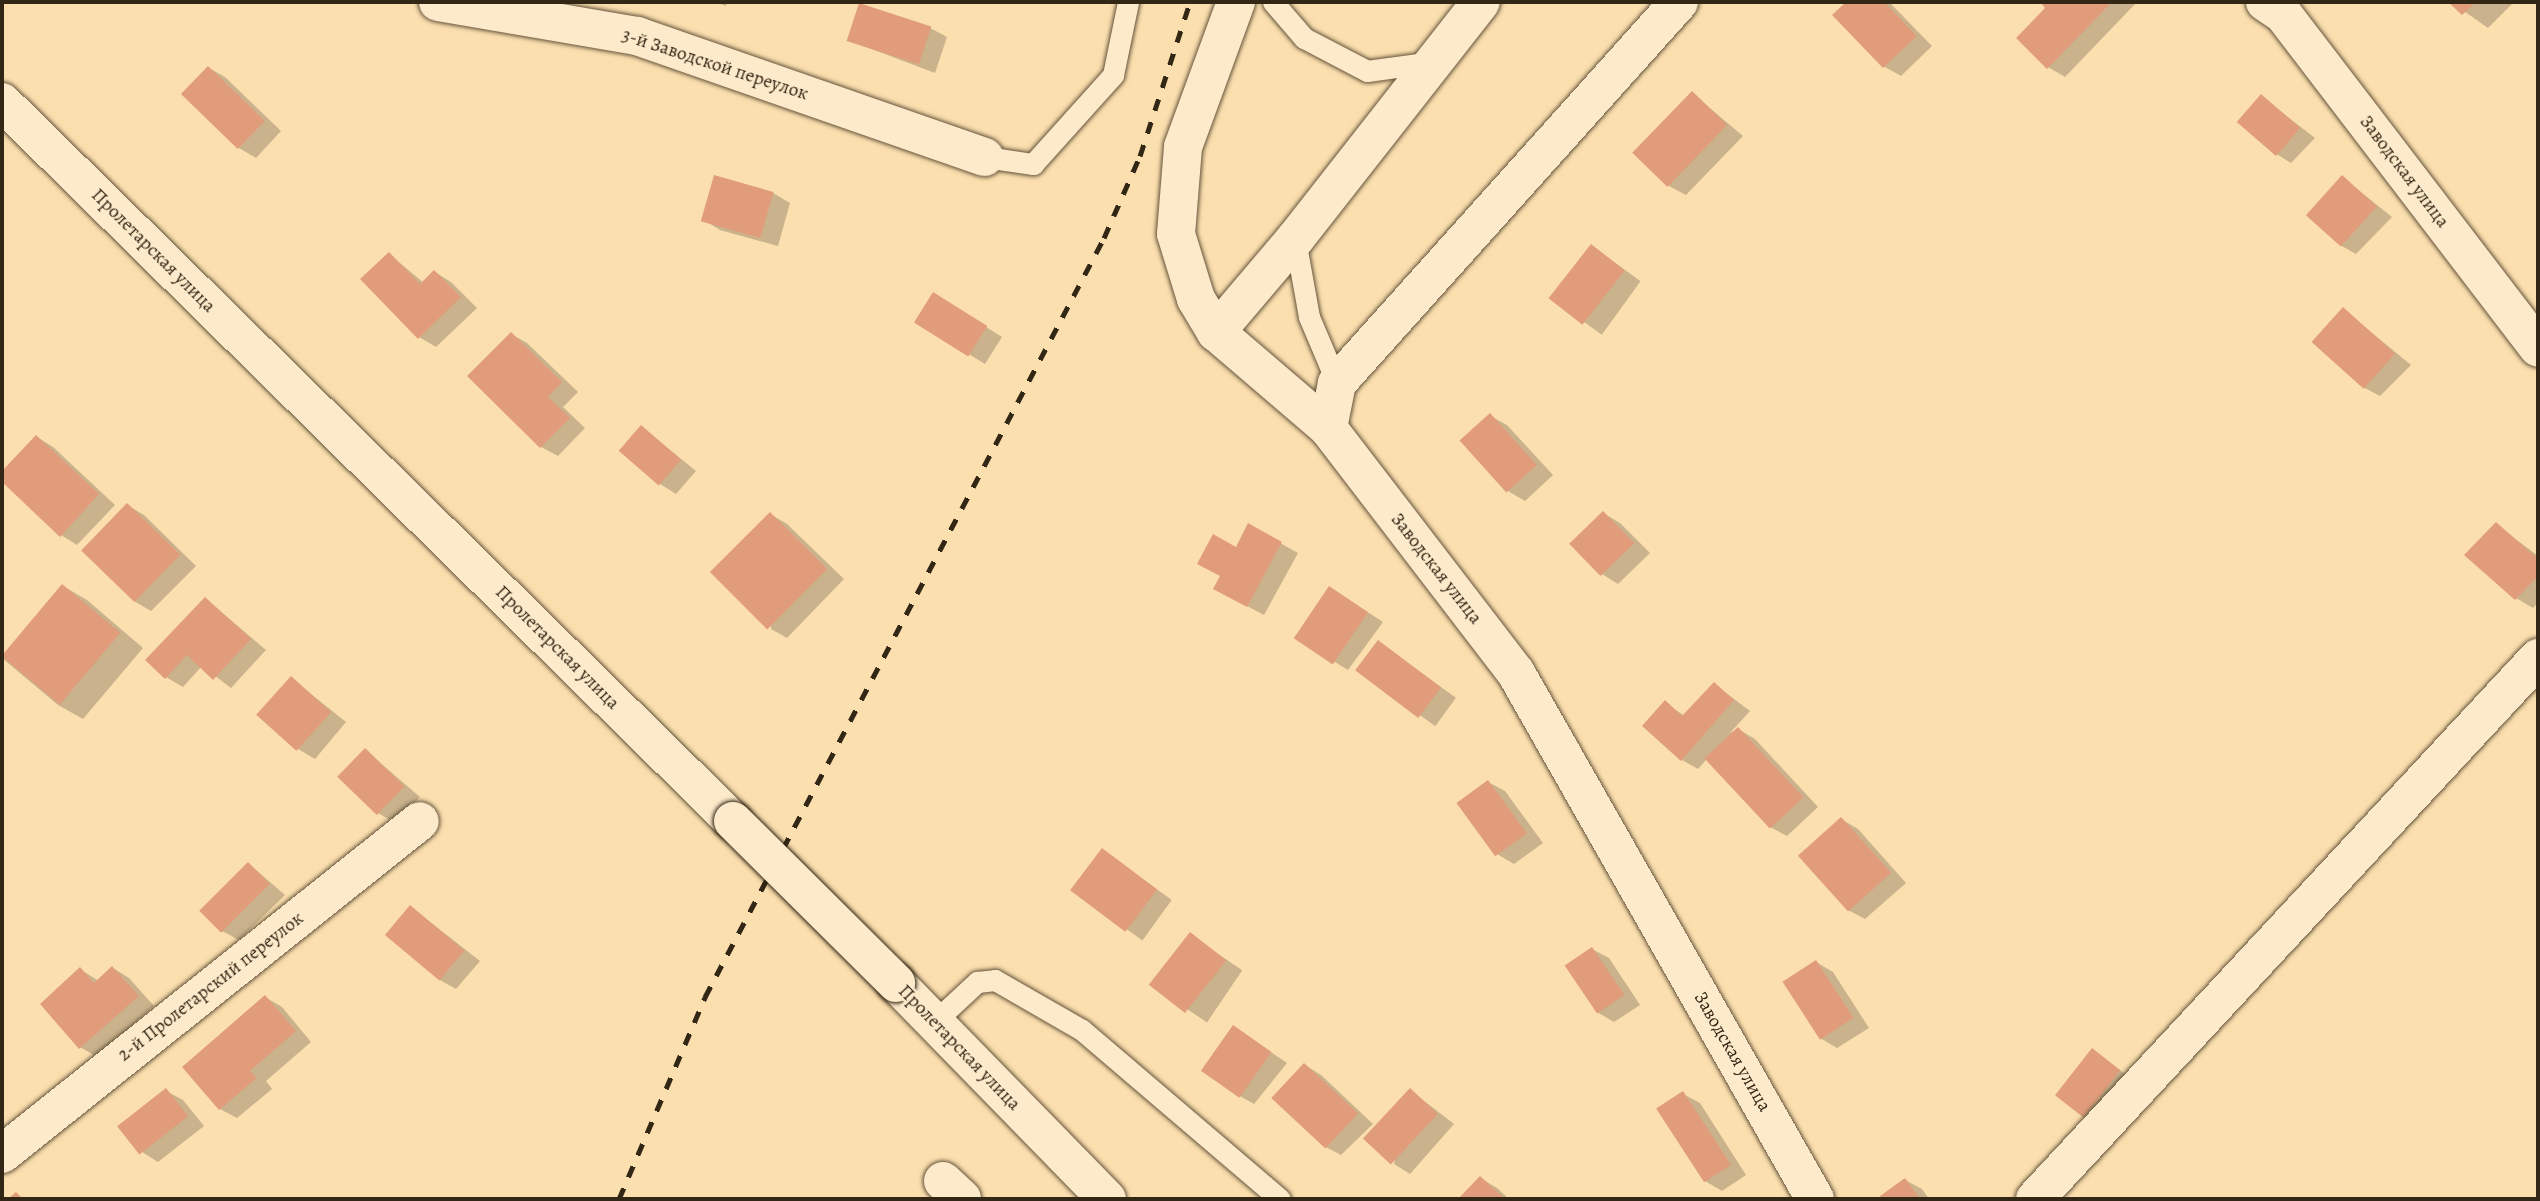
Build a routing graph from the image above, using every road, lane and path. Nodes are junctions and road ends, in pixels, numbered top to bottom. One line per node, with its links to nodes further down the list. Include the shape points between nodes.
1 (438, 2): 10 (street, 3-й Заводской переулок, via 637,36)
2 (1128, 2): 10 (lane, via 1113,75 1033,164)
3 (1236, 2): 12 (street, Заводская улица, via 1183,147 1176,234 1196,299)
4 (1273, 2): 8 (lane, via 1304,38 1367,71)
5 (1481, 2): 8 (street)
6 (1679, 2): 14 (street)
7 (2265, 2): 13 (street, Заводская улица, via 2283,14)
8 (1433, 62): 11 (street)
9 (2, 102): 18 (street, Пролетарская улица, bridge)
10 (985, 157)
11 (1296, 239): 12 (street); 14 (lane, via 1310,317)
12 (1216, 332): 15 (street, Заводская улица)
13 (2538, 348)
14 (1337, 383): 15 (street)
15 (1328, 428): 22 (street, Заводская улица, via 1516,673)
16 (2538, 658): 23 (street)
17 (420, 821): 19 (street, 2-й Пролетарский переулок)
18 (934, 1023): 20 (street, Пролетарская улица); 21 (lane, via 977,982 995,980 1082,1030)
19 (2, 1154)
20 (1107, 1199)
21 (1280, 1199)
22 (1815, 1199)
23 (2035, 1199)

